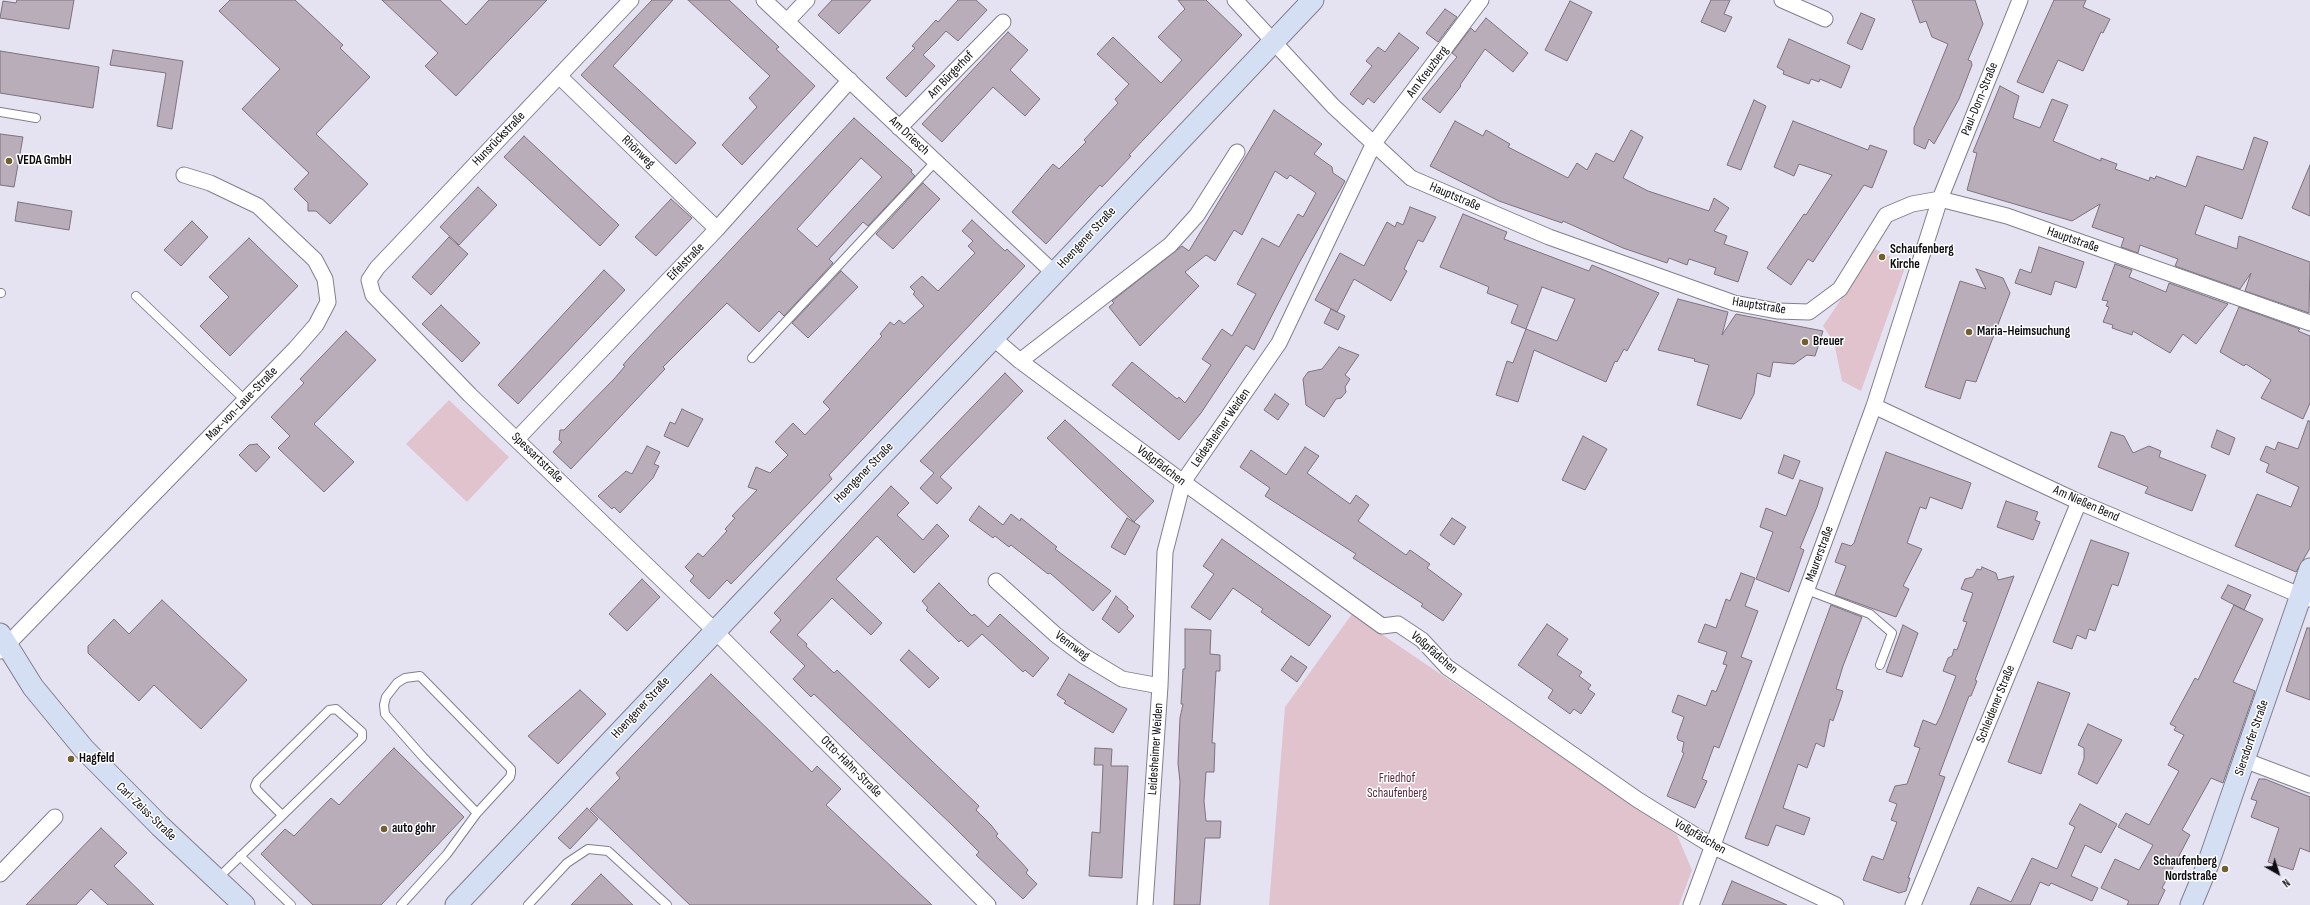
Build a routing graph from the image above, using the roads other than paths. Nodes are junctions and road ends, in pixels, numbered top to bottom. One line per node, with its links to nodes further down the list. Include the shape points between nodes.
1 (631, 0): 13 (street, Hunsrückstraße)
2 (764, 0): 10 (street, Am Driesch)
3 (807, 0): 10 (street)
4 (1235, 0): 12 (street, Hauptstraße)
5 (1313, 0): 12 (main road, Hoengener Straße)
6 (1481, 0): 18 (street, Am Kreuzberg)
7 (1782, 0): 9 (street)
8 (2020, 0): 22 (street, Paul-Dorn-Straße)
9 (1825, 19)
10 (787, 21): 14 (street, Am Driesch)
11 (1003, 22): 17 (street, Am Bürgerhof)
12 (1273, 42): 18 (street, Hauptstraße, via 1333,106); 24 (main road, Hoengener Straße)
13 (560, 76): 23 (street, Rhönweg); 25 (street, Hunsrückstraße, via 388,256)
14 (850, 80): 17 (street, Am Driesch); 23 (street, Eifelstraße)
15 (0, 112): 16 (lane)
16 (36, 118)
17 (899, 128): 20 (street, Am Driesch)
18 (1374, 143): 22 (street, Hauptstraße, via 1411,178 1549,237 1734,303 1777,311 1809,312 1840,289 1886,216 1912,204); 34 (street, Leidesheimer Weiden, via 1279,343)
19 (1236, 152): 30 (street, via 1198,215 1170,245)
20 (936, 161): 24 (street, Am Driesch); 29 (lane)
21 (184, 175): 31 (street, Max-von-Laue-Straße, via 210,183 258,206 315,260 325,279 328,302 316,325)
22 (1940, 199): 27 (street, Hauptstraße, via 2007,216); 32 (street, Maurerstraße)
23 (717, 229): 33 (street, Eifelstraße)
24 (1054, 273): 28 (main road, Hoengener Straße)
25 (370, 280): 33 (street, Spessartstraße, via 373,295)
26 (136, 296): 31 (lane)
27 (2310, 323)
28 (992, 337): 30 (street, Voßpfädchen); 40 (main road, Hoengener Straße)
29 (752, 358)
30 (1020, 361): 34 (street, Voßpfädchen)
31 (245, 400): 41 (street, Max-von-Laue-Straße)
32 (1874, 406): 35 (street, Am Nießen Bend); 38 (street, Maurerstraße)
33 (517, 440): 40 (street, Spessartstraße)
34 (1183, 482): 43 (street, Leidesheimer Weiden, via 1165,552); 49 (street, Voßpfädchen, via 1382,626 1398,624 1416,636 1447,667 1638,800)
35 (2079, 502): 39 (street, Am Nießen Bend); 63 (street, Schleidener Straße)
36 (2310, 569): 39 (main road, Siersdorfer Straße)
37 (996, 581): 43 (street, Vennweg, via 1056,635 1084,656 1122,679)
38 (1807, 590): 42 (lane, via 1870,614 1892,633); 49 (street, Maurerstraße)
39 (2306, 597): 44 (main road, Siersdorfer Straße)
40 (714, 630): 56 (main road, Hoengener Straße); 59 (street, Otto-Hahn-Straße)
41 (2, 644): 52 (main road, Carl-Zeiss-Straße, via 33,687 84,749)
42 (1880, 665)
43 (1160, 686): 60 (street, Leidesheimer Weiden)
44 (2244, 760): 45 (street); 64 (main road, Siersdorfer Straße)
45 (2310, 785)
46 (477, 813): 46 (lane, via 510,777 510,769 420,676 405,678 397,683 386,697 385,714); 55 (lane, via 447,854)
47 (281, 814): 47 (lane, via 362,738 362,732 336,709 329,710 257,781 257,790); 50 (lane)
48 (55, 818): 51 (street)
49 (1714, 847): 61 (street, Maurerstraße); 62 (street, Voßpfädchen)
50 (240, 856): 52 (lane); 54 (lane)
51 (0, 874)
52 (216, 880): 53 (main road, Carl-Zeiss-Straße)
53 (244, 905)
54 (291, 905)
55 (401, 905)
56 (456, 905)
57 (528, 905): 58 (lane, via 567,863 588,849 608,851)
58 (667, 905)
59 (988, 905)
60 (1145, 905)
61 (1691, 905)
62 (1836, 905)
63 (1913, 905)
64 (2191, 905)

